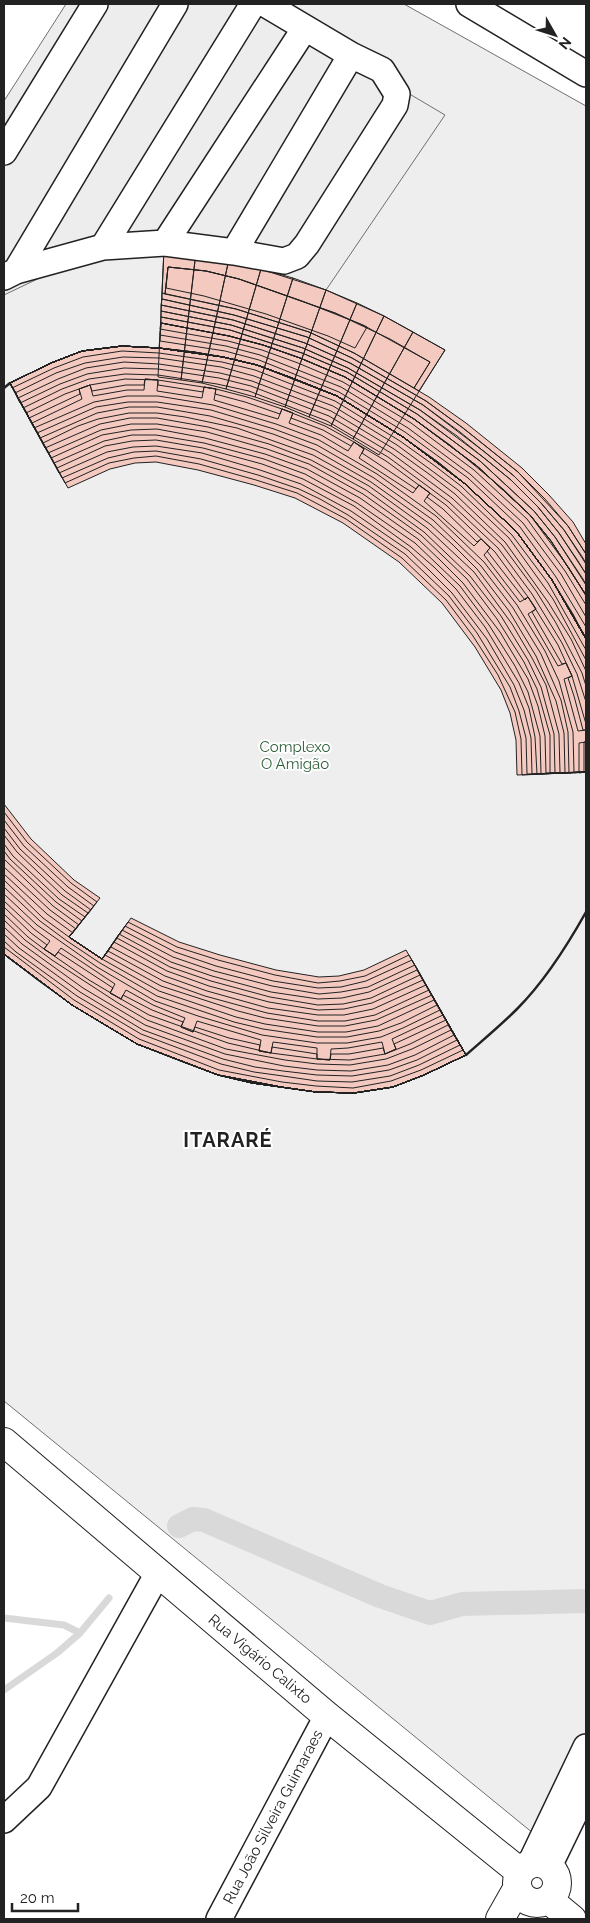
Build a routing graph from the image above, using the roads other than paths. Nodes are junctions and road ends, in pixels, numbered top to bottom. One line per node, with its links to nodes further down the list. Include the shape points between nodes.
1 (94, 4): 9 (street)
2 (175, 4): 13 (street)
3 (253, 4): 11 (street)
4 (264, 4): 6 (street)
5 (469, 4): 8 (street)
6 (305, 28): 7 (street); 10 (street)
7 (352, 55): 12 (street); 12 (street, via 382,70 397,94 395,105 297,256 284,261)
8 (586, 74)
9 (4, 152)
10 (165, 243): 11 (street); 12 (street)
11 (103, 247): 13 (street)
12 (234, 252)
13 (10, 274)
14 (4, 1442): 15 (main road, Rua Vigário Calixto)
15 (158, 1573): 16 (main road, Rua Vigário Calixto); 19 (street, via 39,1787)
16 (327, 1716): 20 (main road, Rua Vigário Calixto); 21 (street, Rua João Silveira Guimaraes)
17 (586, 1747): 20 (street)
18 (586, 1790): 20 (street)
19 (4, 1820)
20 (533, 1887): 22 (main road); 23 (main road, Rua Vigário Calixto)
21 (219, 1919)
22 (500, 1919)
23 (572, 1919)

